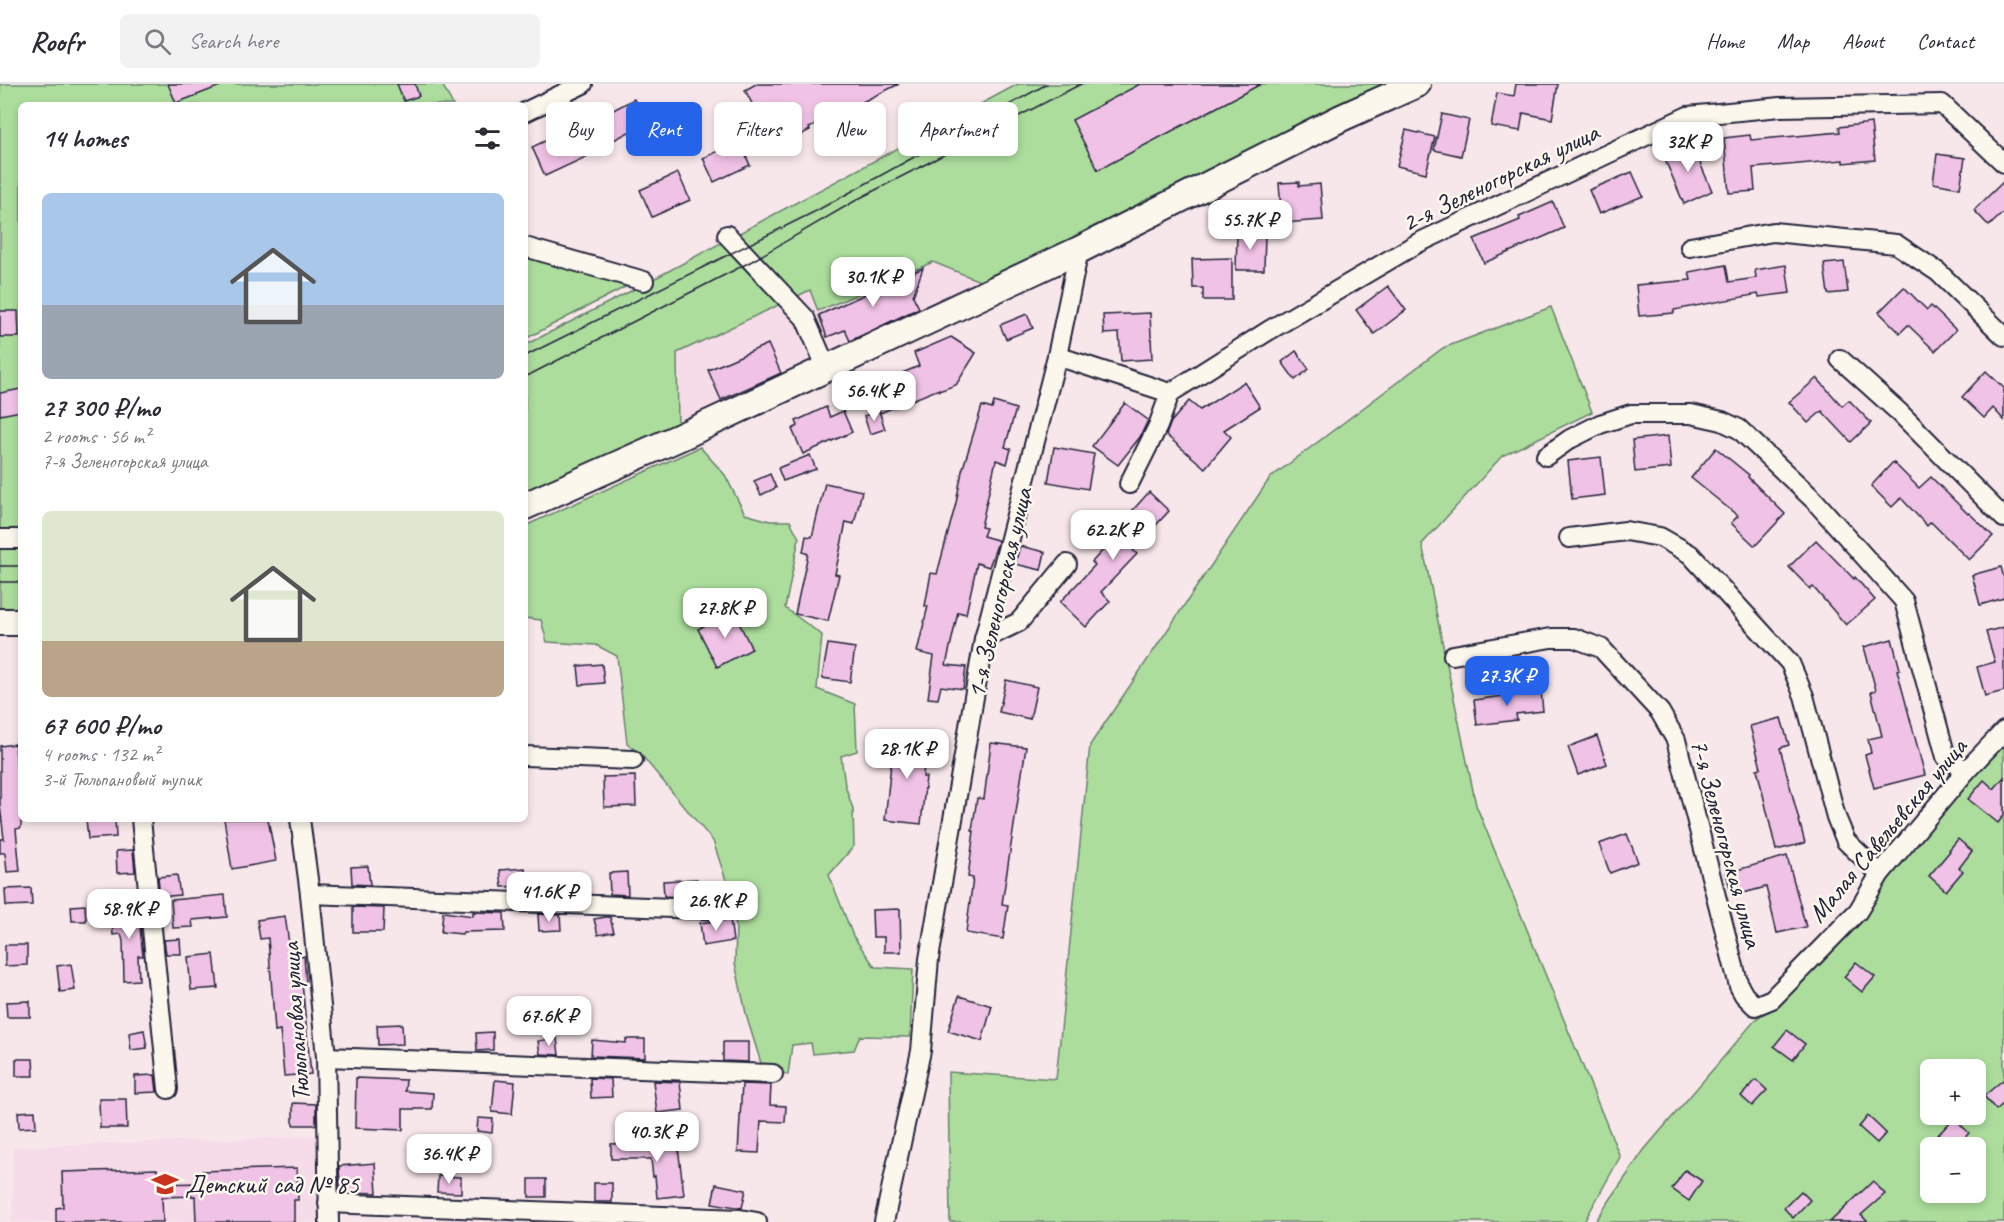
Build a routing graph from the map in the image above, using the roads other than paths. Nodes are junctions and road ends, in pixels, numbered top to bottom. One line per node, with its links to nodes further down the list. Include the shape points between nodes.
1 (583, 84): 3 (street)
2 (1417, 84): 8 (main road)
3 (528, 110)
4 (2004, 164): 14 (street, 2-я Зеленогорская улица, via 1942,104 1779,107 1688,116 1418,243)
5 (727, 235): 13 (street, via 805,318)
6 (528, 248): 9 (street)
7 (1690, 248): 10 (street, via 1773,232 1896,244 1938,272)
8 (1079, 250): 11 (street, 1-я Зеленогорская улица); 13 (main road)
9 (644, 281)
10 (2004, 336)
11 (1057, 356): 14 (street); 25 (street, 1-я Зеленогорская улица)
12 (1840, 359): 18 (street)
13 (827, 369): 17 (main road)
14 (1170, 393): 16 (street)
15 (1546, 456): 30 (street, via 1570,438 1631,414 1691,414 1739,429 1814,500 1904,601 1946,758)
16 (1130, 484)
17 (528, 505)
18 (2004, 518)
19 (1569, 538): 33 (street, via 1626,531 1660,537 1690,554 1790,663 1804,696 1846,841)
20 (0, 539): 21 (street)
21 (18, 539)
22 (1067, 564): 25 (street, via 1018,622)
23 (0, 622): 24 (main road)
24 (18, 622)
25 (984, 639): 43 (street, 1-я Зеленогорская улица, via 929,959 921,1051)
26 (1453, 655): 36 (street, 7-я Зеленогорская улица, via 1551,638 1574,638 1601,648 1660,712 1676,740 1739,986)
27 (2004, 731): 30 (street, Малая Савельевская улица)
28 (528, 756): 29 (street)
29 (633, 760)
30 (1966, 771): 33 (street, Малая Савельевская улица)
31 (141, 822): 39 (street)
32 (300, 822): 34 (street, Тюльпановая улица)
33 (1880, 874): 36 (street, Малая Савельевская улица, via 1858,911 1772,999)
34 (310, 894): 35 (street); 37 (street, Тюльпановая улица)
35 (724, 910)
36 (1755, 1006)
37 (326, 1056): 38 (street); 40 (street, Тюльпановая улица)
38 (773, 1074)
39 (168, 1089)
40 (328, 1203): 41 (street, Тюльпановая улица); 42 (street)
41 (329, 1222)
42 (757, 1222)
43 (884, 1222)

